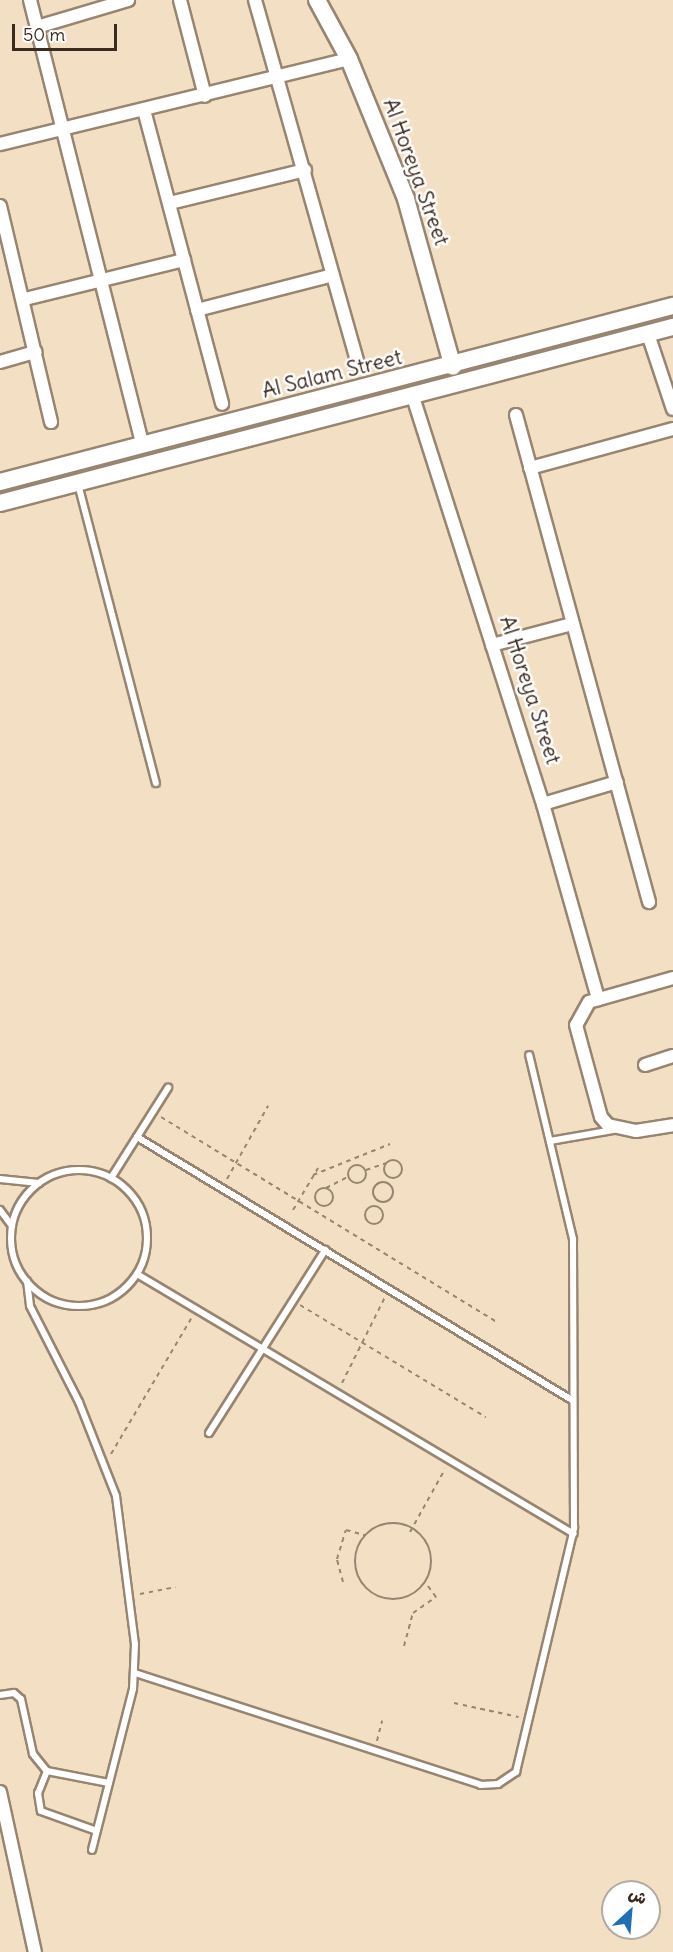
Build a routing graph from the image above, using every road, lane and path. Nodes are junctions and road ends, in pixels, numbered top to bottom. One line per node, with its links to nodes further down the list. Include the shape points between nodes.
1 (30, 0): 6 (street)
2 (128, 0): 6 (street)
3 (180, 0): 9 (street)
4 (255, 0): 8 (street)
5 (317, 0): 7 (street, Al Horeya Street)
6 (37, 27): 11 (street)
7 (349, 58): 8 (street); 28 (street, Al Horeya Street, via 406,199)
8 (277, 80): 9 (street); 13 (street)
9 (205, 96): 10 (street)
10 (144, 110): 11 (street); 14 (street)
11 (64, 128): 12 (street); 19 (street)
12 (0, 144)
13 (305, 170): 14 (street); 18 (street)
14 (170, 203): 17 (street)
15 (0, 206): 16 (street)
16 (4, 239): 20 (street)
17 (184, 260): 19 (street); 22 (street)
18 (333, 275): 22 (street); 27 (street)
19 (103, 280): 20 (street); 35 (street)
20 (25, 299): 25 (street)
21 (673, 306): 28 (street, Al Salam Street)
22 (197, 310): 30 (street)
23 (673, 327): 24 (street, Al Salam Street)
24 (648, 334): 29 (street, Al Salam Street); 31 (street)
25 (36, 352): 26 (street); 33 (street)
26 (0, 362)
27 (358, 364)
28 (453, 367): 35 (street, Al Salam Street)
29 (413, 397): 38 (street, Al Salam Street); 41 (street, Al Horeya Street)
30 (222, 404)
31 (673, 409)
32 (516, 415): 36 (street)
33 (51, 422)
34 (673, 429): 36 (street)
35 (143, 446): 37 (street, Al Salam Street)
36 (530, 468): 40 (street)
37 (0, 482)
38 (78, 483): 39 (street, Al Salam Street); 43 (lane)
39 (0, 503)
40 (572, 624): 41 (street); 42 (street)
41 (492, 645): 44 (street, Al Horeya Street)
42 (617, 782): 44 (street); 45 (street)
43 (156, 783)
44 (543, 804): 47 (street, Al Horeya Street)
45 (649, 902)
46 (673, 978): 47 (street)
47 (598, 999): 55 (street, via 582,1008 576,1025 601,1117)
48 (529, 1055): 57 (lane)
49 (673, 1056): 50 (street)
50 (645, 1065)
51 (168, 1088): 53 (lane)
52 (268, 1106): 60 (path)
53 (153, 1112): 56 (lane); 60 (path)
54 (673, 1125): 55 (street)
55 (616, 1129): 57 (lane)
56 (137, 1137): 68 (lane); 72 (lane)
57 (550, 1141): 90 (lane, via 573,1239)
58 (390, 1144): 59 (path)
59 (351, 1160): 62 (path); 65 (path)
60 (237, 1163): 72 (path); 74 (path)
61 (386, 1163): 64 (path); 67 (path); 67 (path, via 401,1164 401,1173)
62 (354, 1166): 64 (path); 66 (path)
63 (318, 1168): 65 (path)
64 (365, 1170): 66 (path, via 358,1184)
65 (313, 1176): 74 (path)
66 (348, 1177): 73 (path)
67 (389, 1177): 71 (path)
68 (111, 1178): 70 (lane, via 75,1170); 81 (lane, via 138,1203 146,1227 146,1251)
69 (0, 1179): 70 (lane)
70 (40, 1182): 79 (lane, via 21,1202)
71 (387, 1182): 75 (path, via 375,1185); 75 (path, via 392,1194)
72 (222, 1188): 80 (lane)
73 (325, 1188): 73 (path, via 315,1195 325,1206 334,1197)
74 (298, 1201): 78 (path); 86 (path)
75 (378, 1201): 76 (path)
76 (375, 1206): 76 (path, via 364,1213 375,1224 383,1215)
77 (0, 1210): 79 (lane)
78 (293, 1210)
79 (12, 1226): 82 (lane, via 12,1250)
80 (325, 1251): 83 (lane); 84 (lane)
81 (137, 1274): 82 (lane, via 108,1299 84,1305 47,1298); 85 (lane)
82 (27, 1281): 94 (lane, via 30,1306)
83 (389, 1289): 87 (path); 90 (lane)
84 (293, 1301): 87 (path); 88 (lane)
85 (196, 1310): 88 (lane); 94 (path)
86 (499, 1323)
87 (362, 1342): 89 (path); 91 (path)
88 (262, 1349): 89 (lane); 92 (lane)
89 (337, 1393): 93 (lane)
90 (572, 1400): 96 (lane)
91 (486, 1417)
92 (209, 1434)
93 (450, 1461): 95 (path); 96 (lane)
94 (105, 1465): 101 (lane, via 116,1496)
95 (410, 1532): 97 (path, via 387,1523); 99 (path, via 433,1554)
96 (574, 1534): 106 (lane)
97 (365, 1535): 98 (path, via 346,1530 336,1559); 99 (path, via 357,1547 356,1569 372,1591 401,1598)
98 (343, 1582)
99 (425, 1582): 102 (path, via 436,1597 414,1614)
100 (175, 1587): 101 (path)
101 (129, 1596): 103 (lane)
102 (404, 1646)
103 (135, 1673): 108 (lane); 110 (lane)
104 (0, 1695): 109 (lane, via 14,1693 21,1699 33,1754)
105 (454, 1703): 106 (path)
106 (531, 1720): 108 (lane, via 520,1766 498,1784 481,1785)
107 (382, 1721): 108 (path)
108 (374, 1750)
109 (47, 1771): 110 (lane); 112 (lane, via 38,1793 41,1811)
110 (109, 1783): 112 (lane)
111 (0, 1792): 113 (street)
112 (97, 1831): 114 (lane)
113 (5, 1841): 115 (street)
114 (92, 1850)
115 (35, 1952)

